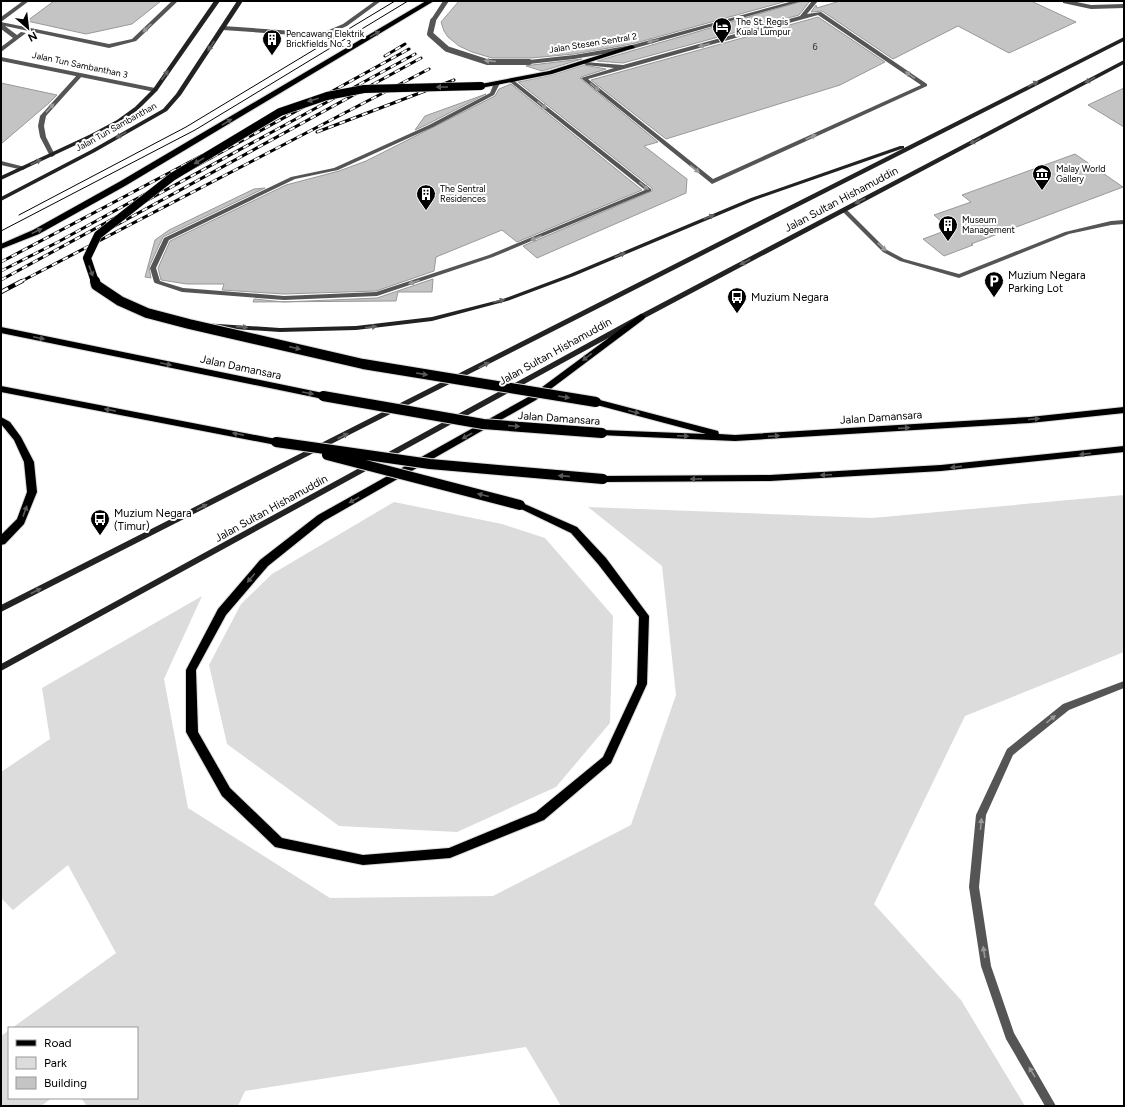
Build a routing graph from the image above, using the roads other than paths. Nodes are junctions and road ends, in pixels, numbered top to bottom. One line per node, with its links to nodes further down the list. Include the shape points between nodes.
1 (26, 1): 13 (street)
2 (175, 1): 14 (street, one-way to 14, via 134,40 109,46)
3 (217, 1): 28 (main road, Jalan Tun Sambanthan, one-way to 3)
4 (240, 1): 15 (main road, Jalan Tun Sambanthan)
5 (378, 1): 15 (street, via 342,28 322,35)
6 (431, 1): 37 (main road, one-way to 6, via 36,232 122,184)
7 (446, 1): 19 (street, Jalan Stesen Sentral 2, one-way to 7, bridge, via 529,62 487,62 447,49 430,34 433,21)
8 (799, 1): 19 (street, Jalan Stesen Sentral 2, one-way to 19)
9 (815, 1): 12 (street)
10 (1069, 1): 11 (street, via 1065,2 1091,7)
11 (1124, 6)
12 (802, 18): 24 (street, one-way to 24); 24 (street, one-way to 12, via 584,78 712,182 925,85 819,13)
13 (1, 20)
14 (1, 25): 17 (street)
15 (222, 28): 34 (main road, Jalan Tun Sambanthan, one-way to 34, via 178,95 165,110)
16 (23, 33): 17 (street)
17 (17, 38): 20 (street)
18 (1124, 39): 29 (main road, Jalan Sultan Hishamuddin, one-way to 18)
19 (632, 47): 23 (main road)
20 (1, 50)
21 (2, 60): 25 (street, Jalan Tun Sambanthan 3)
22 (1124, 62): 35 (main road, Jalan Sultan Hishamuddin, one-way to 35)
23 (586, 63): 24 (street); 26 (main road)
24 (622, 67)
25 (80, 75): 28 (street, Jalan Tun Sambanthan 3); 30 (street, one-way to 25, via 44,144 41,125 43,116)
26 (512, 81): 27 (main road); 27 (street, one-way to 27, via 649,190 491,256 377,294 284,298 182,290 157,282 153,268 166,240 293,178 336,169 431,126 492,94)
27 (497, 83): 39 (main road, one-way to 39, bridge, via 480,86 375,88 344,92 297,104 172,177 98,235 87,258 96,285 120,301 148,313)
28 (155, 90): 30 (main road, Jalan Tun Sambanthan, via 142,104 119,121)
29 (932, 136): 39 (main road, one-way to 29, via 280,330 356,328 432,319 505,300 572,275 753,198); 48 (main road, Jalan Sultan Hishamuddin, one-way to 29)
30 (52, 155): 32 (main road, Jalan Tun Sambanthan, one-way to 30)
31 (1, 163): 32 (street)
32 (23, 168): 33 (main road, Jalan Tun Sambanthan)
33 (1, 178)
34 (1, 199)
35 (844, 210): 36 (street, one-way to 36, via 885,250 902,260 959,276 1067,233); 38 (main road, Jalan Sultan Hishamuddin, one-way to 38)
36 (1124, 222)
37 (1, 247)
38 (641, 317): 45 (main road, one-way to 45, bridge, via 533,398 322,518 264,563 222,612 191,670 192,732 226,792 279,843 363,860 450,853 540,816 607,760 642,684 644,616 602,561 574,530 520,505); 49 (main road, Jalan Sultan Hishamuddin)
39 (189, 324): 44 (main road, one-way to 44, bridge, via 363,364 596,402)
40 (1, 330): 44 (main road, Jalan Damansara, one-way to 44, bridge, via 323,396 483,424 602,433)
41 (1, 390): 45 (main road, one-way to 41)
42 (1124, 410): 44 (main road, Jalan Damansara, one-way to 42, via 1030,420)
43 (1, 420): 47 (main road, one-way to 43, via 21,521 32,492 29,462 18,439)
44 (736, 438)
45 (276, 442): 46 (main road, one-way to 45, bridge, via 941,468 770,478 603,480 430,464)
46 (1124, 449)
47 (1, 541)
48 (1, 609)
49 (1, 668)
50 (1124, 684): 51 (street, one-way to 50, via 1010,1036 986,966 974,887 981,815 1010,752 1066,707)
51 (1051, 1106)

